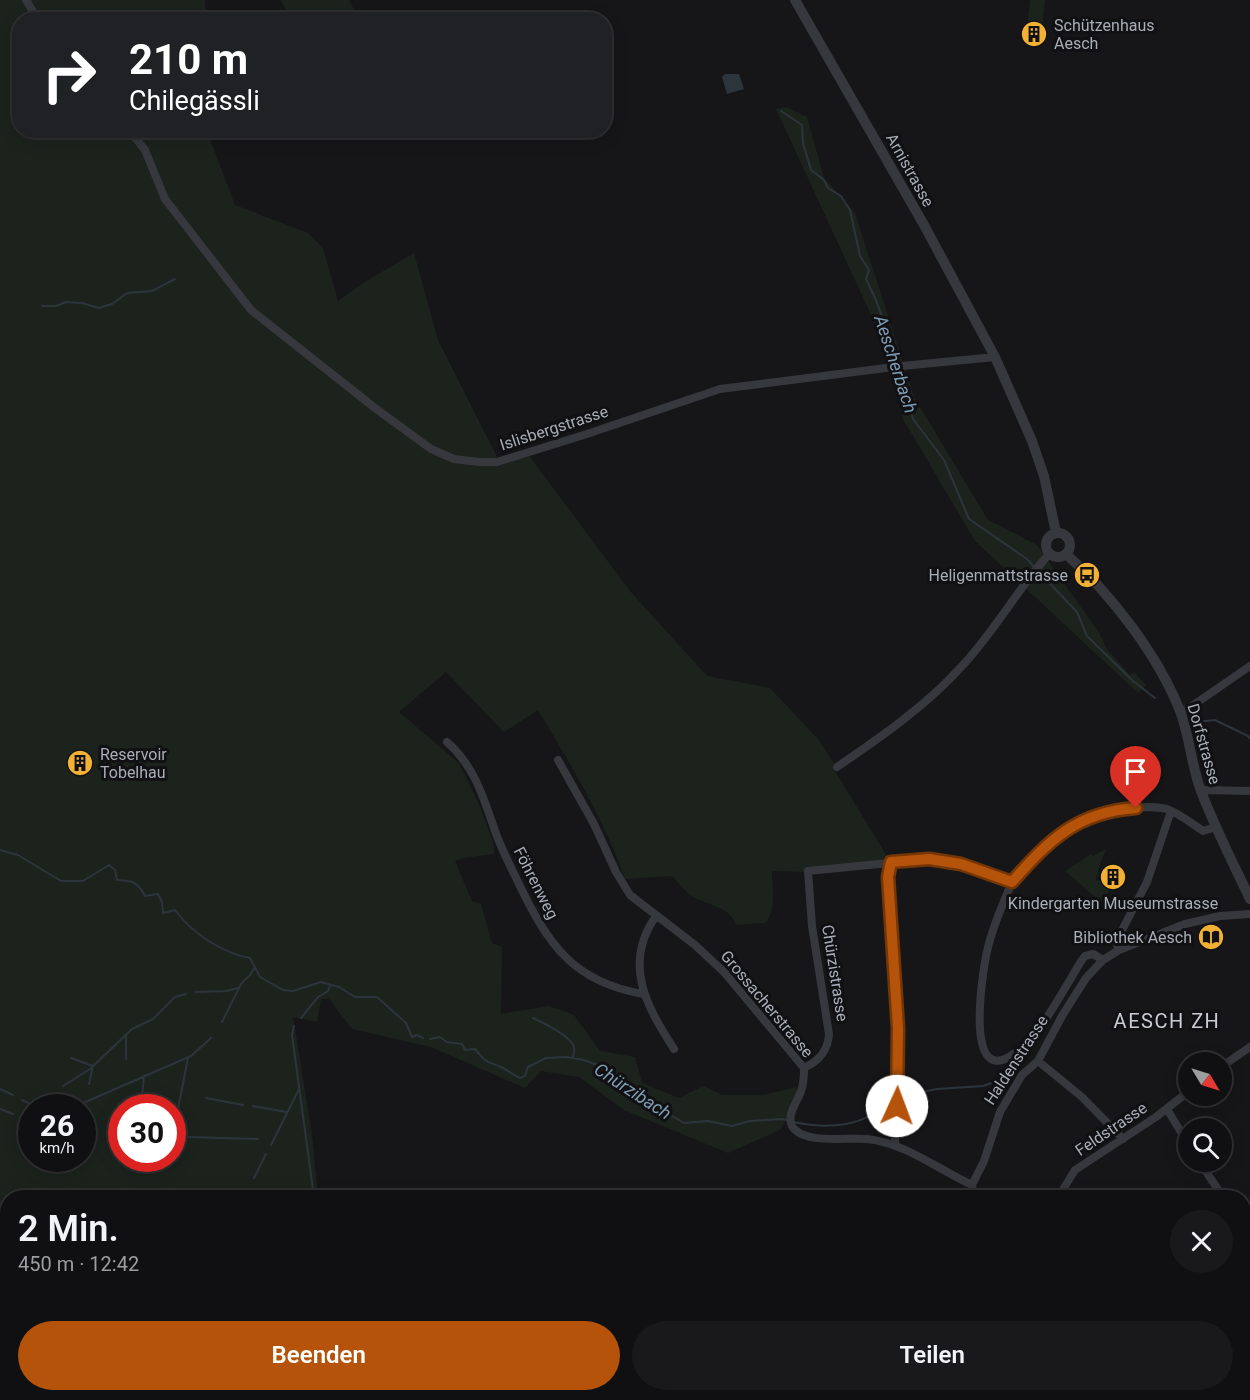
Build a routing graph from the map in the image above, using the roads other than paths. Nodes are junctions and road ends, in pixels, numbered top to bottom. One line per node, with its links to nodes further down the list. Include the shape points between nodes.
1 (795, 0): 3 (street, Arnistrasse)
2 (135, 138): 3 (street, Islisbergstrasse, via 145,150 165,199 251,310 393,422 431,449 454,459 497,462 720,388)
3 (995, 357): 4 (street, via 1032,441)
4 (1056, 533): 5 (street, via 1047,540); 6 (street, via 1069,539)
5 (1050, 554): 6 (street); 11 (street, via 962,667 891,730)
6 (1066, 554): 8 (street, Dorfstrasse, via 1140,639)
7 (1250, 666): 8 (street)
8 (1180, 712): 12 (street, Dorfstrasse)
9 (447, 742): 23 (street, Föhrenweg, via 460,754 482,790 504,852 549,940 585,973 606,984)
10 (558, 760): 20 (street, Grossacherstrasse, via 630,895)
11 (837, 767)
12 (1201, 790): 13 (street); 15 (street, Dorfstrasse)
13 (1250, 791)
14 (1171, 811): 15 (street, via 1203,831); 17 (street, via 1152,807 1120,809 1085,819 1054,838); 21 (street, via 1147,882 1118,938)
15 (1216, 827): 18 (street, Dorfstrasse)
16 (891, 862): 17 (street, via 939,860); 28 (street, Chürzistrasse, via 808,871 829,1044 816,1063); 33 (street, via 888,877 898,1028)
17 (1012, 882): 22 (street, via 986,955 979,998 983,1052 987,1057 998,1060 1016,1053 1043,1022 1082,960 1093,954)
18 (1250, 898)
19 (1250, 914): 21 (street, Haldenstrasse, via 1185,924)
20 (656, 916): 23 (street, via 642,946 640,976); 28 (street, Grossacherstrasse, via 724,972)
21 (1119, 950): 22 (street, Haldenstrasse)
22 (1103, 960): 27 (street, Haldenstrasse, via 1086,978)
23 (644, 993): 25 (street, via 652,1016)
24 (1250, 1047): 26 (street)
25 (674, 1049)
26 (1232, 1059)
27 (1038, 1061): 32 (street, via 1082,1097); 35 (street, Haldenstrasse, via 1022,1075 1000,1112)
28 (804, 1068): 33 (street, Grossacherstrasse, via 801,1093 790,1121 797,1132 820,1139 865,1139)
29 (1178, 1100): 30 (street, Feldstrasse)
30 (1167, 1109): 31 (street); 32 (street, Feldstrasse)
31 (1178, 1127)
32 (1123, 1139): 37 (street, Feldstrasse, via 1076,1170)
33 (895, 1145): 35 (street, Grossacherstrasse)
34 (1206, 1172): 38 (street)
35 (972, 1185): 36 (street)
36 (973, 1190)
37 (1064, 1190)
38 (1218, 1190)

